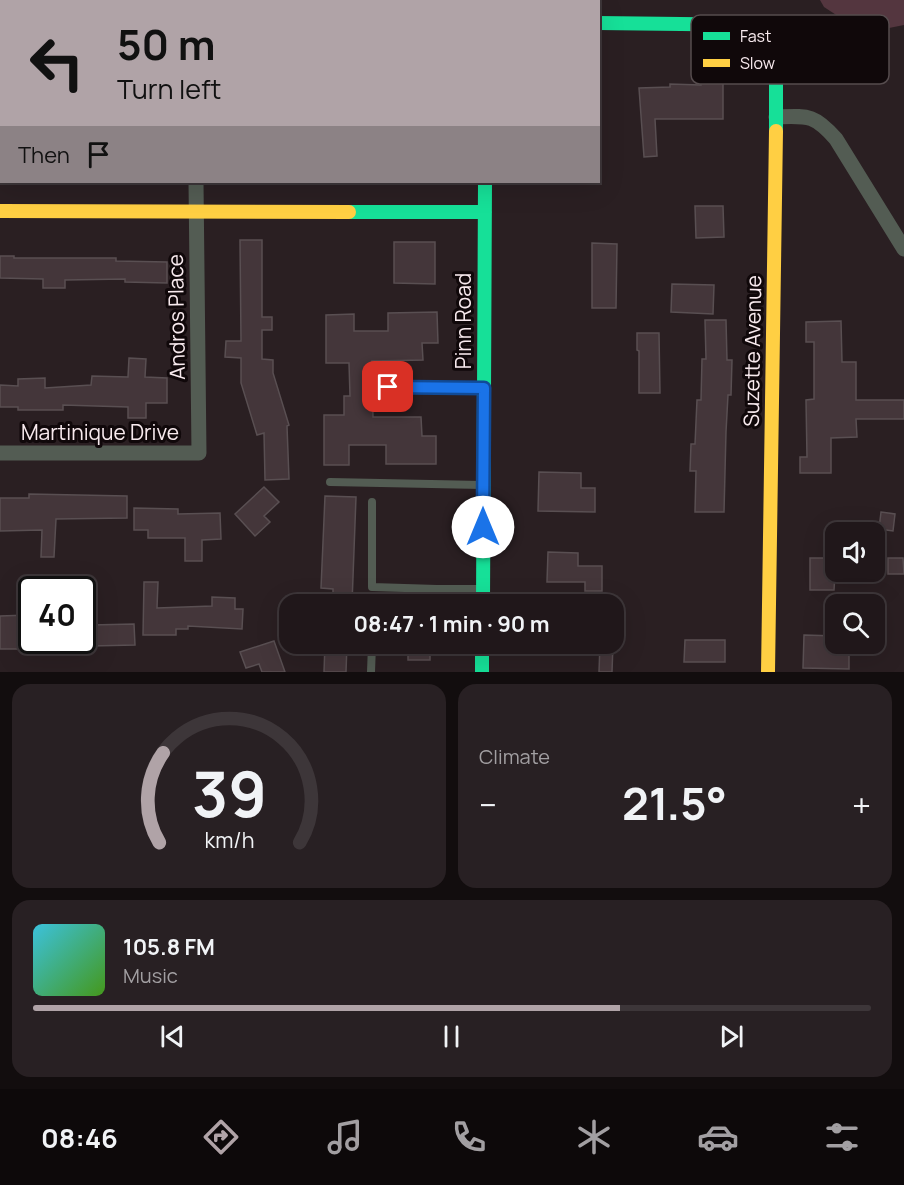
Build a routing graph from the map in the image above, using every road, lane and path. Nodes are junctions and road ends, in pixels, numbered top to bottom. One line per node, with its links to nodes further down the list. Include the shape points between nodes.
1 (600, 23): 2 (street, Suzette Avenue)
2 (691, 24)
3 (776, 84): 4 (street, Suzette Avenue)
4 (776, 117): 10 (street, via 802,116 825,126); 26 (street, Suzette Avenue)
5 (196, 183): 7 (street, Andros Place)
6 (485, 183): 9 (street, Pinn Road)
7 (196, 210): 8 (street); 9 (street); 14 (street, Andros Place)
8 (0, 211)
9 (484, 212): 12 (street, Pinn Road)
10 (904, 249)
11 (388, 387): 12 (lane)
12 (484, 388): 16 (street, Pinn Road)
13 (0, 453): 14 (street, Martinique Drive)
14 (199, 453)
15 (330, 482): 16 (lane)
16 (483, 485): 19 (street, Pinn Road)
17 (372, 502): 18 (lane, via 372,587)
18 (437, 589): 19 (lane); 20 (lane)
19 (483, 589): 21 (street, Pinn Road)
20 (437, 594)
21 (483, 594)
22 (371, 654): 24 (lane)
23 (482, 654): 25 (street)
24 (370, 672)
25 (482, 672)
26 (768, 672)

